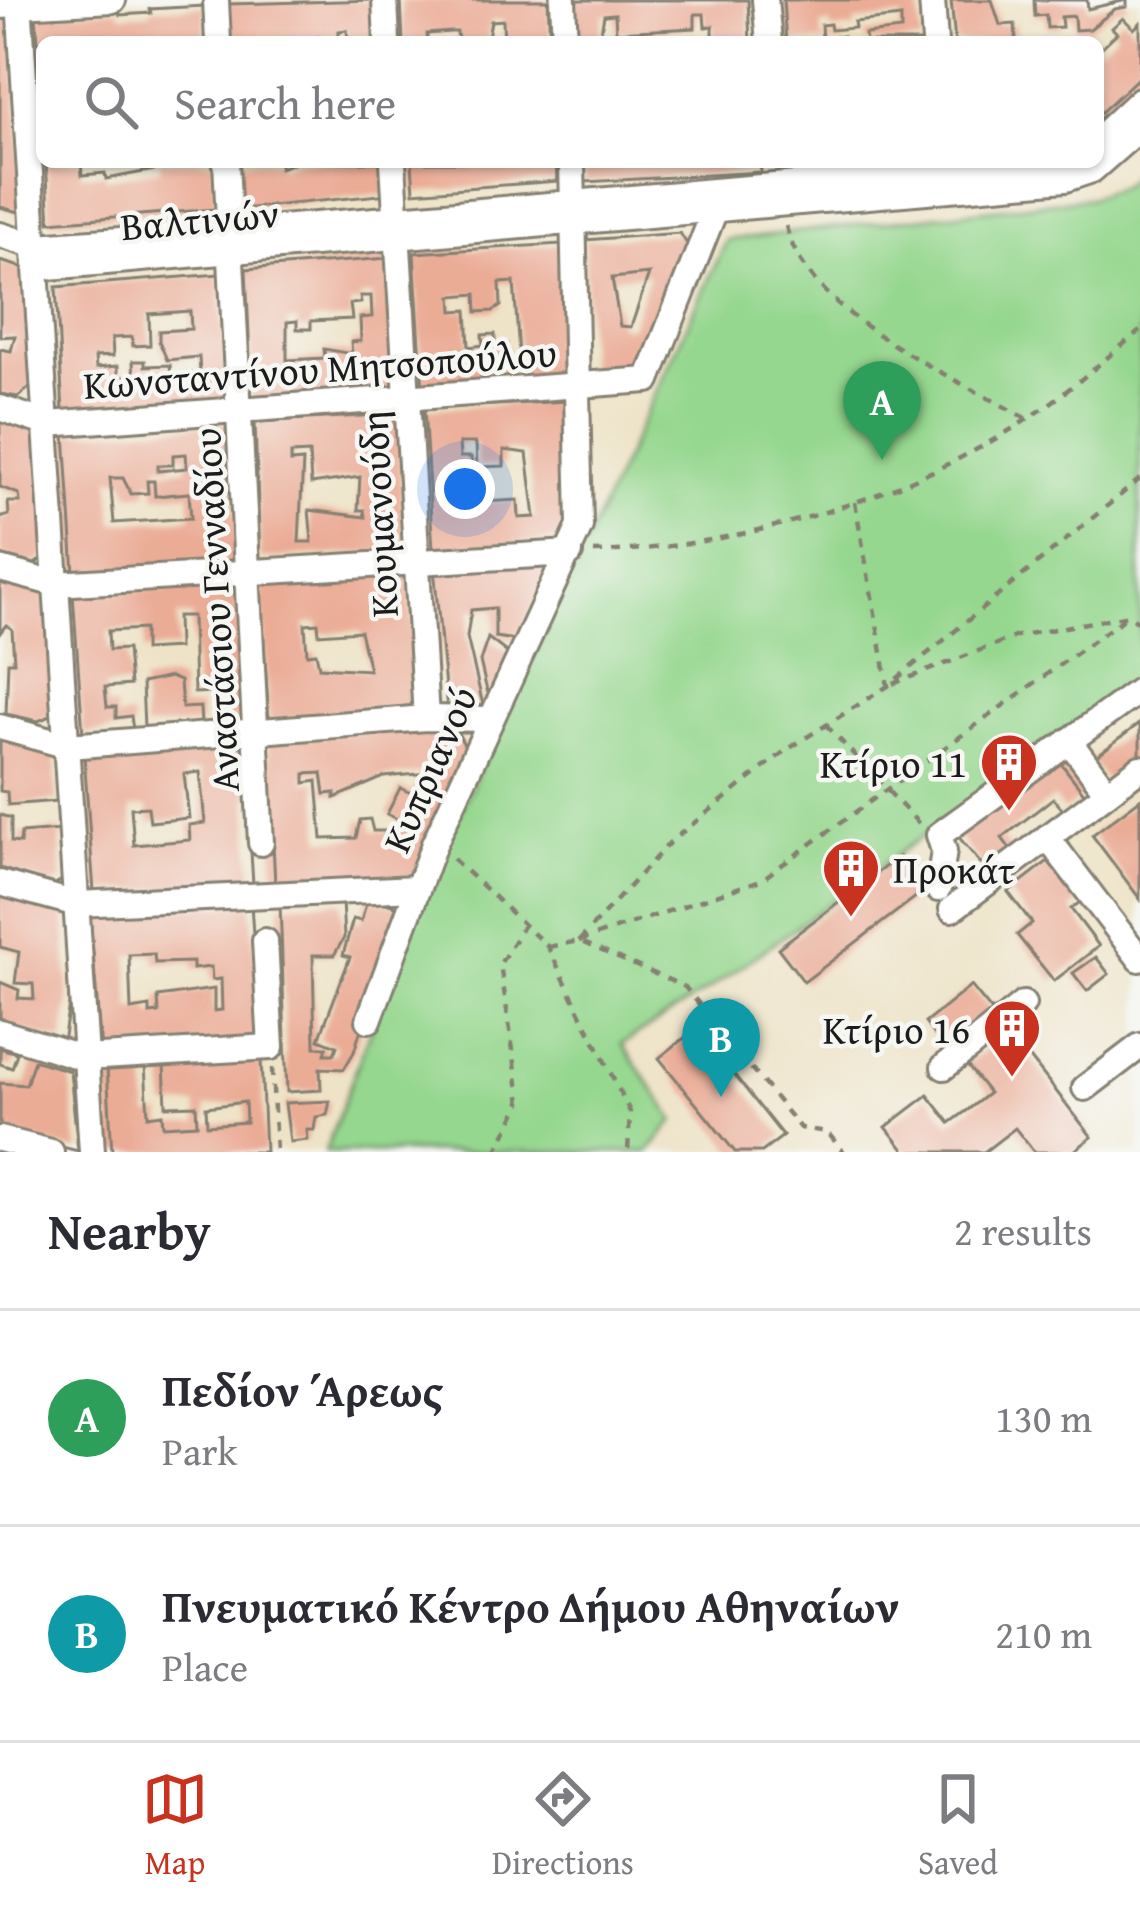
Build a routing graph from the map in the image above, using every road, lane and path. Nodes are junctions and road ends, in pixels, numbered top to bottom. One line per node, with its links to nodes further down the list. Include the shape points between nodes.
1 (113, 0): 7 (street)
2 (216, 0): 8 (street)
3 (385, 0): 9 (street)
4 (563, 0): 10 (street)
5 (766, 0): 11 (street)
6 (932, 0): 12 (street)
7 (13, 4): 29 (street)
8 (218, 36)
9 (387, 36)
10 (566, 36)
11 (769, 36)
12 (935, 36)
13 (1140, 100): 15 (street)
14 (1140, 128): 16 (street, Βαλτινών)
15 (1104, 134)
16 (1104, 158)
17 (227, 168): 28 (street, Αναστάσιου Γενναδίου)
18 (393, 168): 26 (street, Κουμανούδη)
19 (572, 168): 25 (street)
20 (995, 168): 22 (street, Βαλτινών)
21 (1091, 168): 22 (street, Βαλτινών)
22 (945, 173): 23 (street, Βαλτινών)
23 (779, 182): 24 (street, Βαλτινών); 25 (street, Βαλτινών); 35 (path, via 792,252 834,303)
24 (716, 207): 25 (street, Βαλτινών); 31 (street, Κωνσταντίνου Μητσοπούλου, via 648,380)
25 (574, 212): 26 (street, Βαλτινών); 31 (street)
26 (397, 228): 28 (street, Βαλτινών); 32 (street, Κουμανούδη)
27 (0, 235): 29 (street, Βαλτινών)
28 (234, 243): 29 (street, Βαλτινών); 34 (street, Αναστάσιου Γενναδίου)
29 (37, 257): 36 (street)
30 (1140, 331): 35 (path)
31 (580, 386): 32 (street, Κωνσταντίνου Μητσοπούλου); 39 (street, Κυπριανού, via 580,526)
32 (407, 398): 34 (street, Κωνσταντίνου Μητσοπούλου); 40 (street, Κουμανούδη)
33 (0, 408): 36 (street, Κωνσταντίνου Μητσοπούλου)
34 (241, 410): 36 (street, Κωνσταντίνου Μητσοπούλου); 42 (street, Αναστάσιου Γενναδίου)
35 (1027, 419): 38 (path)
36 (48, 424): 43 (street)
37 (1140, 479): 46 (path)
38 (855, 500): 39 (path, via 728,539); 46 (path)
39 (570, 553): 40 (street); 49 (street, Κυπριανού)
40 (416, 561): 42 (street); 48 (street, Κουμανούδη)
41 (0, 569): 43 (street)
42 (249, 571): 43 (street); 52 (street, Αναστάσιου Γενναδίου)
43 (56, 584): 54 (street)
44 (1129, 615): 45 (path); 46 (path, via 1017,636); 56 (path)
45 (1140, 623)
46 (888, 686): 50 (path)
47 (1140, 690): 53 (street)
48 (426, 718): 49 (street); 52 (street)
49 (489, 719): 61 (street, Κυπριανού)
50 (826, 725): 56 (path); 67 (path, via 670,842)
51 (0, 727): 54 (street)
52 (256, 732): 54 (street); 60 (street, Αναστάσιου Γενναδίου)
53 (1069, 741): 57 (street); 59 (street, via 939,835 945,899)
54 (68, 746): 64 (street)
55 (1140, 768): 57 (street)
56 (885, 788): 58 (path); 67 (path, via 761,880)
57 (1107, 793): 59 (street)
58 (927, 833)
59 (1047, 837): 69 (street)
60 (261, 843)
61 (434, 844): 63 (street, Κυπριανού); 65 (path)
62 (0, 883): 64 (street)
63 (416, 888): 64 (street); 71 (street, Κυπριανού)
64 (77, 904): 75 (street)
65 (525, 923): 68 (path); 82 (path, via 500,964 521,1103)
66 (266, 941): 74 (street)
67 (579, 941): 68 (path); 84 (path, via 685,987 800,1128 827,1132)
68 (548, 947): 83 (path, via 630,1112)
69 (1140, 959)
70 (1023, 1004): 76 (street)
71 (369, 1020)
72 (0, 1032): 75 (street)
73 (1140, 1046): 77 (street)
74 (272, 1047): 75 (street); 81 (path)
75 (84, 1058): 80 (street)
76 (944, 1067)
77 (1085, 1088)
78 (0, 1139): 79 (street)
79 (51, 1152)
80 (92, 1152)
81 (276, 1152)
82 (496, 1152)
83 (628, 1152)
84 (844, 1152)

